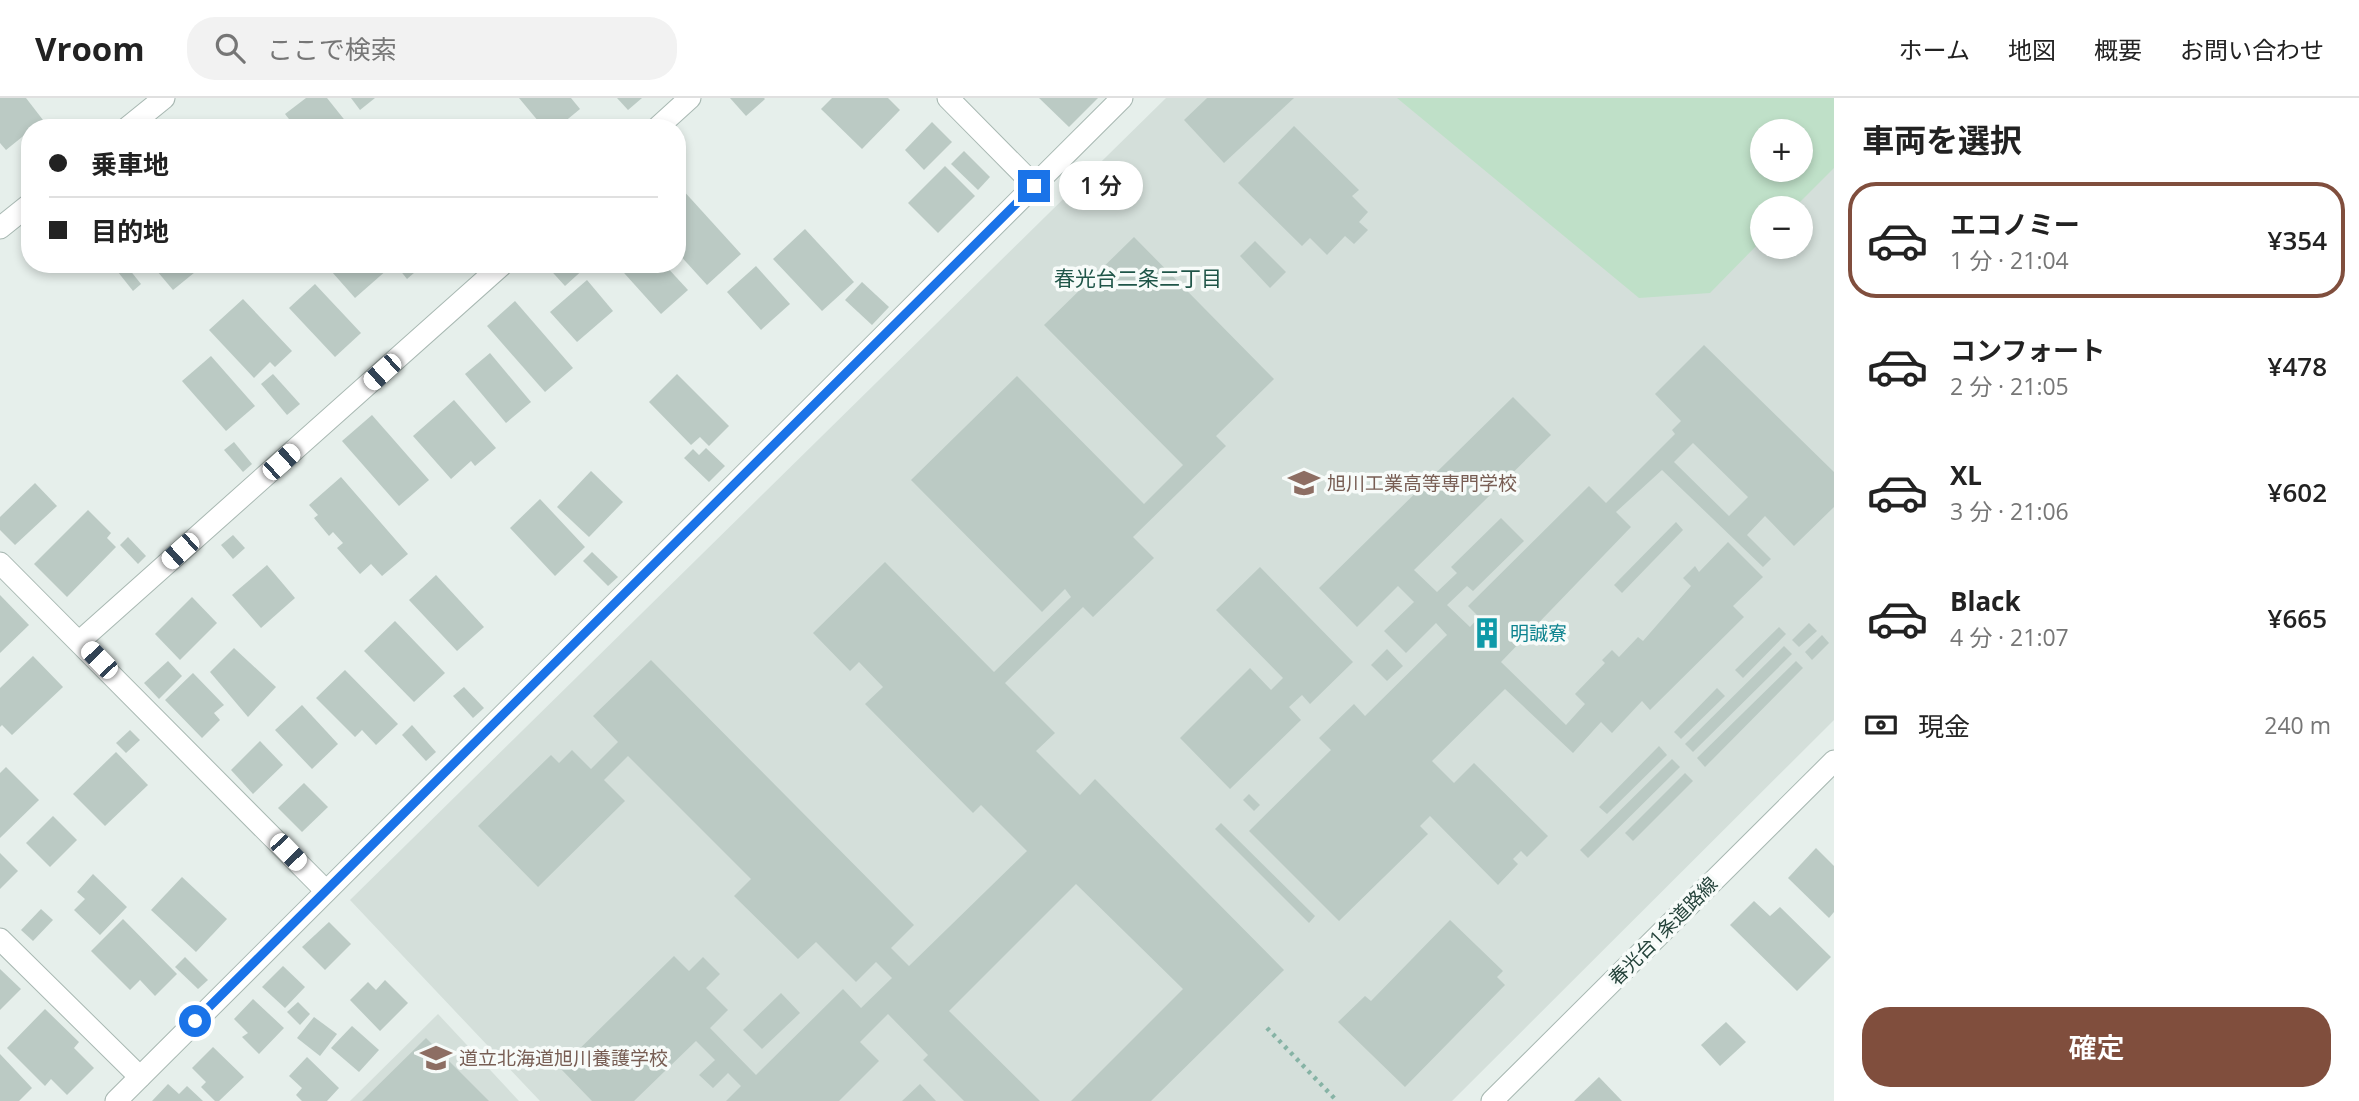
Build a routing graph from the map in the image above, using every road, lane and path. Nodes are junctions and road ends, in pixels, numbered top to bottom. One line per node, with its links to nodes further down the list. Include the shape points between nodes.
1 (164, 98): 5 (street)
2 (690, 98): 6 (street)
3 (948, 98): 7 (street)
4 (1122, 98): 7 (street)
5 (138, 119)
6 (667, 119)
7 (1034, 186): 12 (street)
8 (493, 273): 10 (street)
9 (0, 563): 10 (street)
10 (80, 641): 12 (street)
11 (1834, 761): 18 (street, 春光台1条道路線)
12 (326, 891): 15 (street)
13 (0, 939): 15 (street)
14 (1267, 1028): 17 (path)
15 (139, 1077): 16 (street)
16 (116, 1101)
17 (1337, 1101)
18 (1492, 1101)

